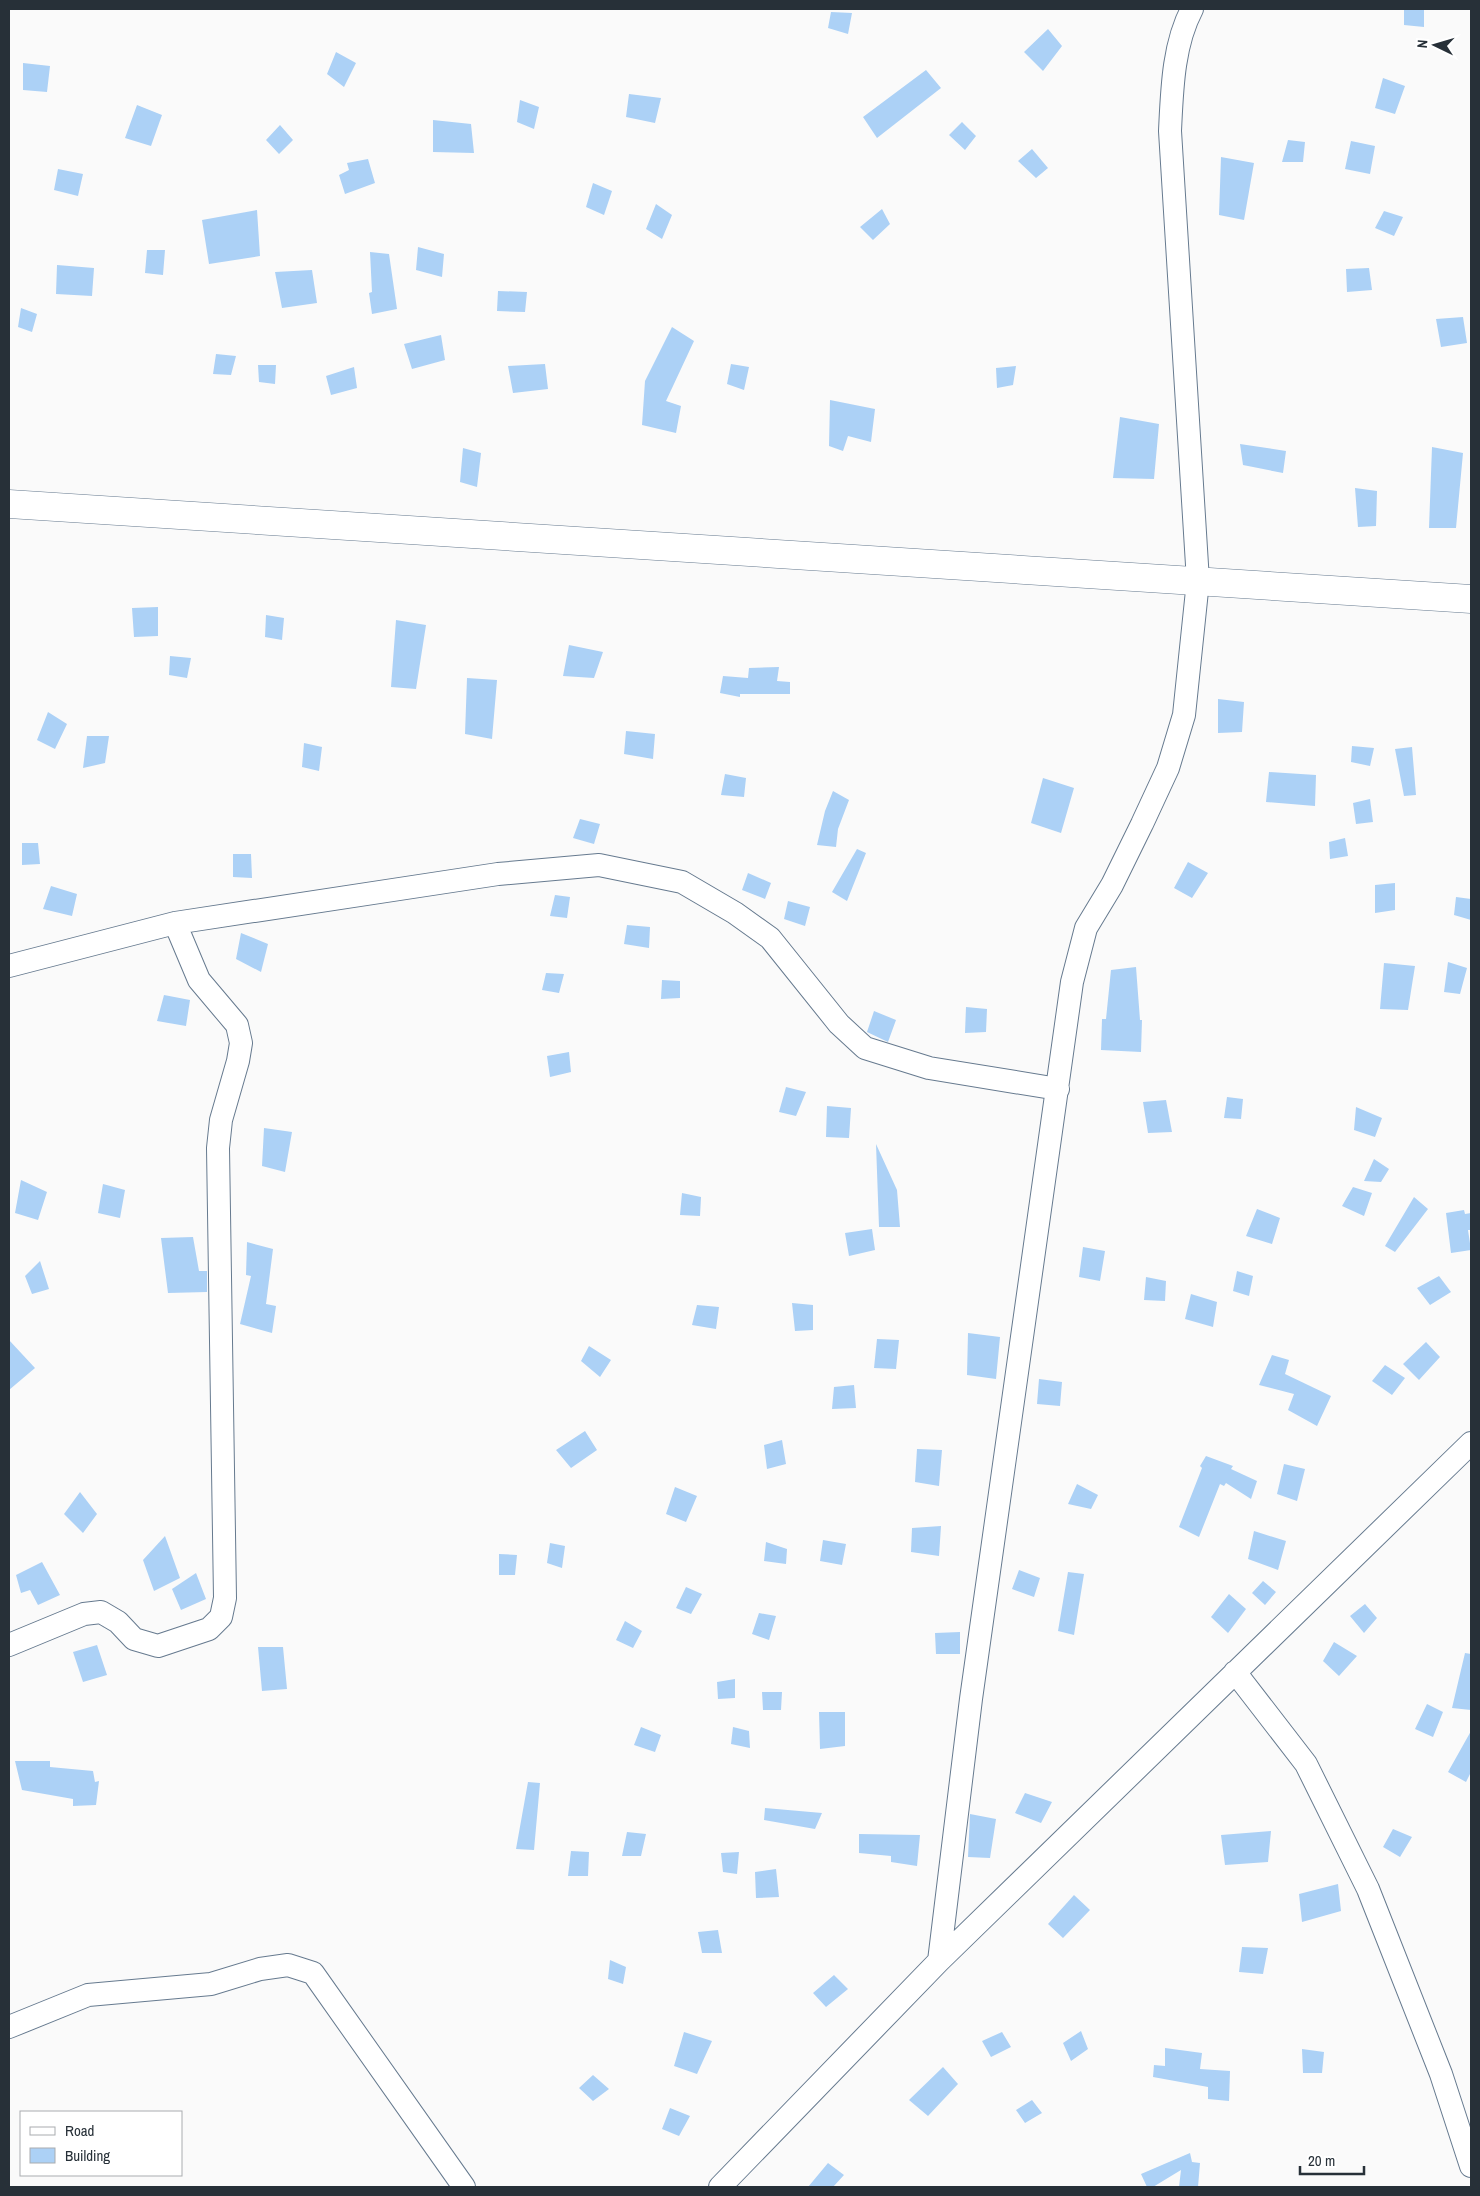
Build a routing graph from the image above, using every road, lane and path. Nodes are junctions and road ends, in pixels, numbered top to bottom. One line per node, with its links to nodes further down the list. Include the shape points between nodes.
1 (1192, 9): 3 (street, via 1184,24 1172,80 1170,131)
2 (9, 504): 3 (main road)
3 (1198, 581): 4 (main road); 7 (street, via 1184,716 1168,768 1112,885 1086,928 1072,982)
4 (1471, 599)
5 (175, 924): 6 (street); 7 (street, via 498,874 599,865 682,882 736,913 770,938 839,1024 865,1048 929,1068); 9 (street, via 199,980 237,1025 241,1042 221,1120 218,1148 225,1598 221,1617 209,1629 158,1646 134,1639 118,1622 101,1612 84,1614)
6 (9, 966)
7 (1058, 1089): 11 (street, via 971,1699)
8 (1471, 1443): 10 (street)
9 (9, 1645)
10 (1235, 1672): 11 (street); 13 (street, via 1306,1764 1368,1889 1441,2074)
11 (939, 1961): 15 (street)
12 (9, 2027): 14 (street, via 88,1995 211,1984 260,1969 288,1965 313,1974)
13 (1471, 2166)
14 (464, 2187)
15 (720, 2187)

